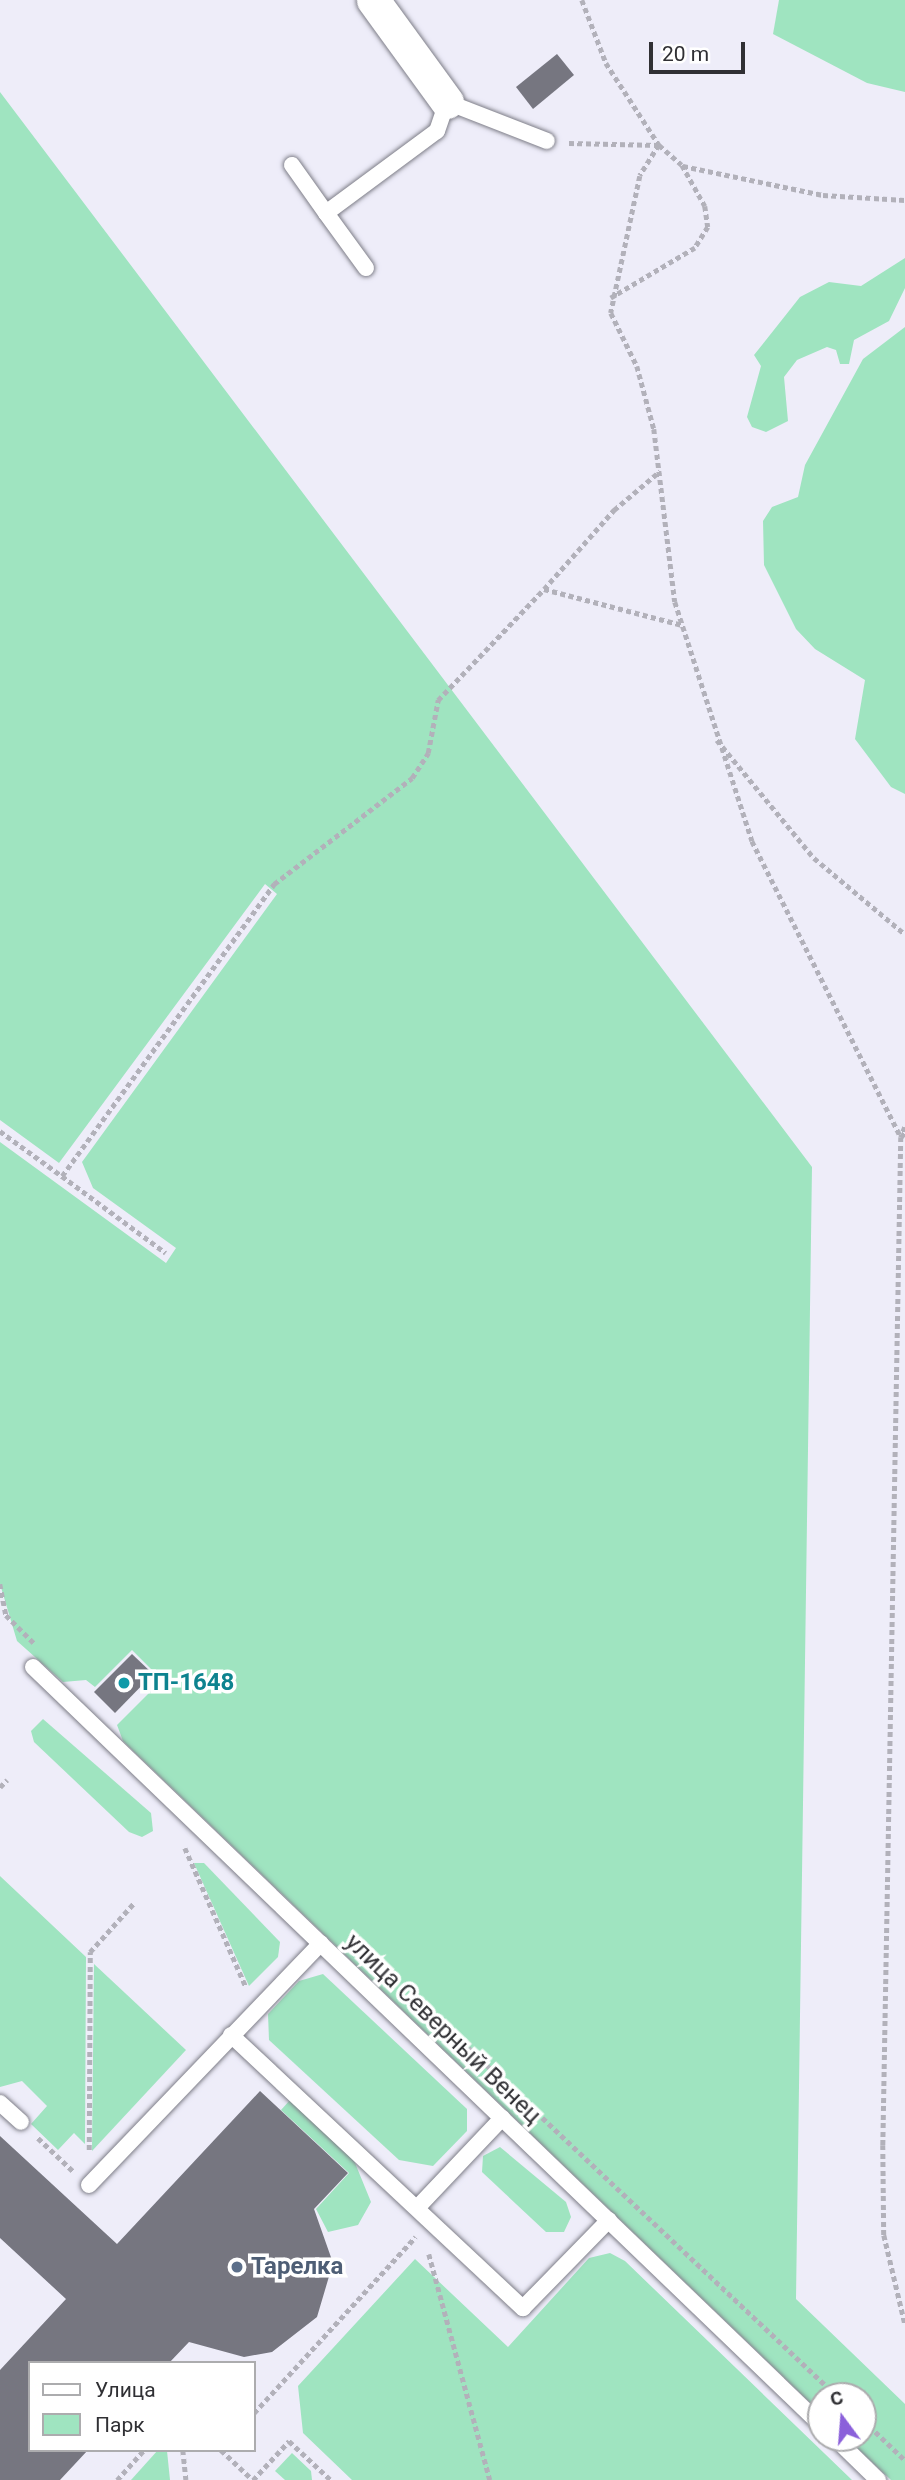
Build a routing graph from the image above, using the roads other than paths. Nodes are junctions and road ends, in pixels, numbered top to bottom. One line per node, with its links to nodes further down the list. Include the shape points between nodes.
1 (373, 0): 2 (street)
2 (447, 102): 3 (lane); 5 (lane, via 437,131)
3 (547, 141)
4 (292, 166): 5 (lane)
5 (327, 214): 6 (lane)
6 (366, 268)
7 (33, 1667): 8 (lane, улица Северный Венец)
8 (321, 1943): 9 (lane); 11 (lane, улица Северный Венец)
9 (231, 2035): 13 (lane); 14 (lane)
10 (0, 2103): 12 (lane)
11 (502, 2118): 14 (lane); 15 (lane, улица Северный Венец)
12 (21, 2122)
13 (89, 2185)
14 (417, 2208): 15 (lane, via 523,2308)
15 (609, 2220): 16 (lane, улица Северный Венец)
16 (807, 2411)
17 (849, 2452): 18 (lane)
18 (878, 2480)

